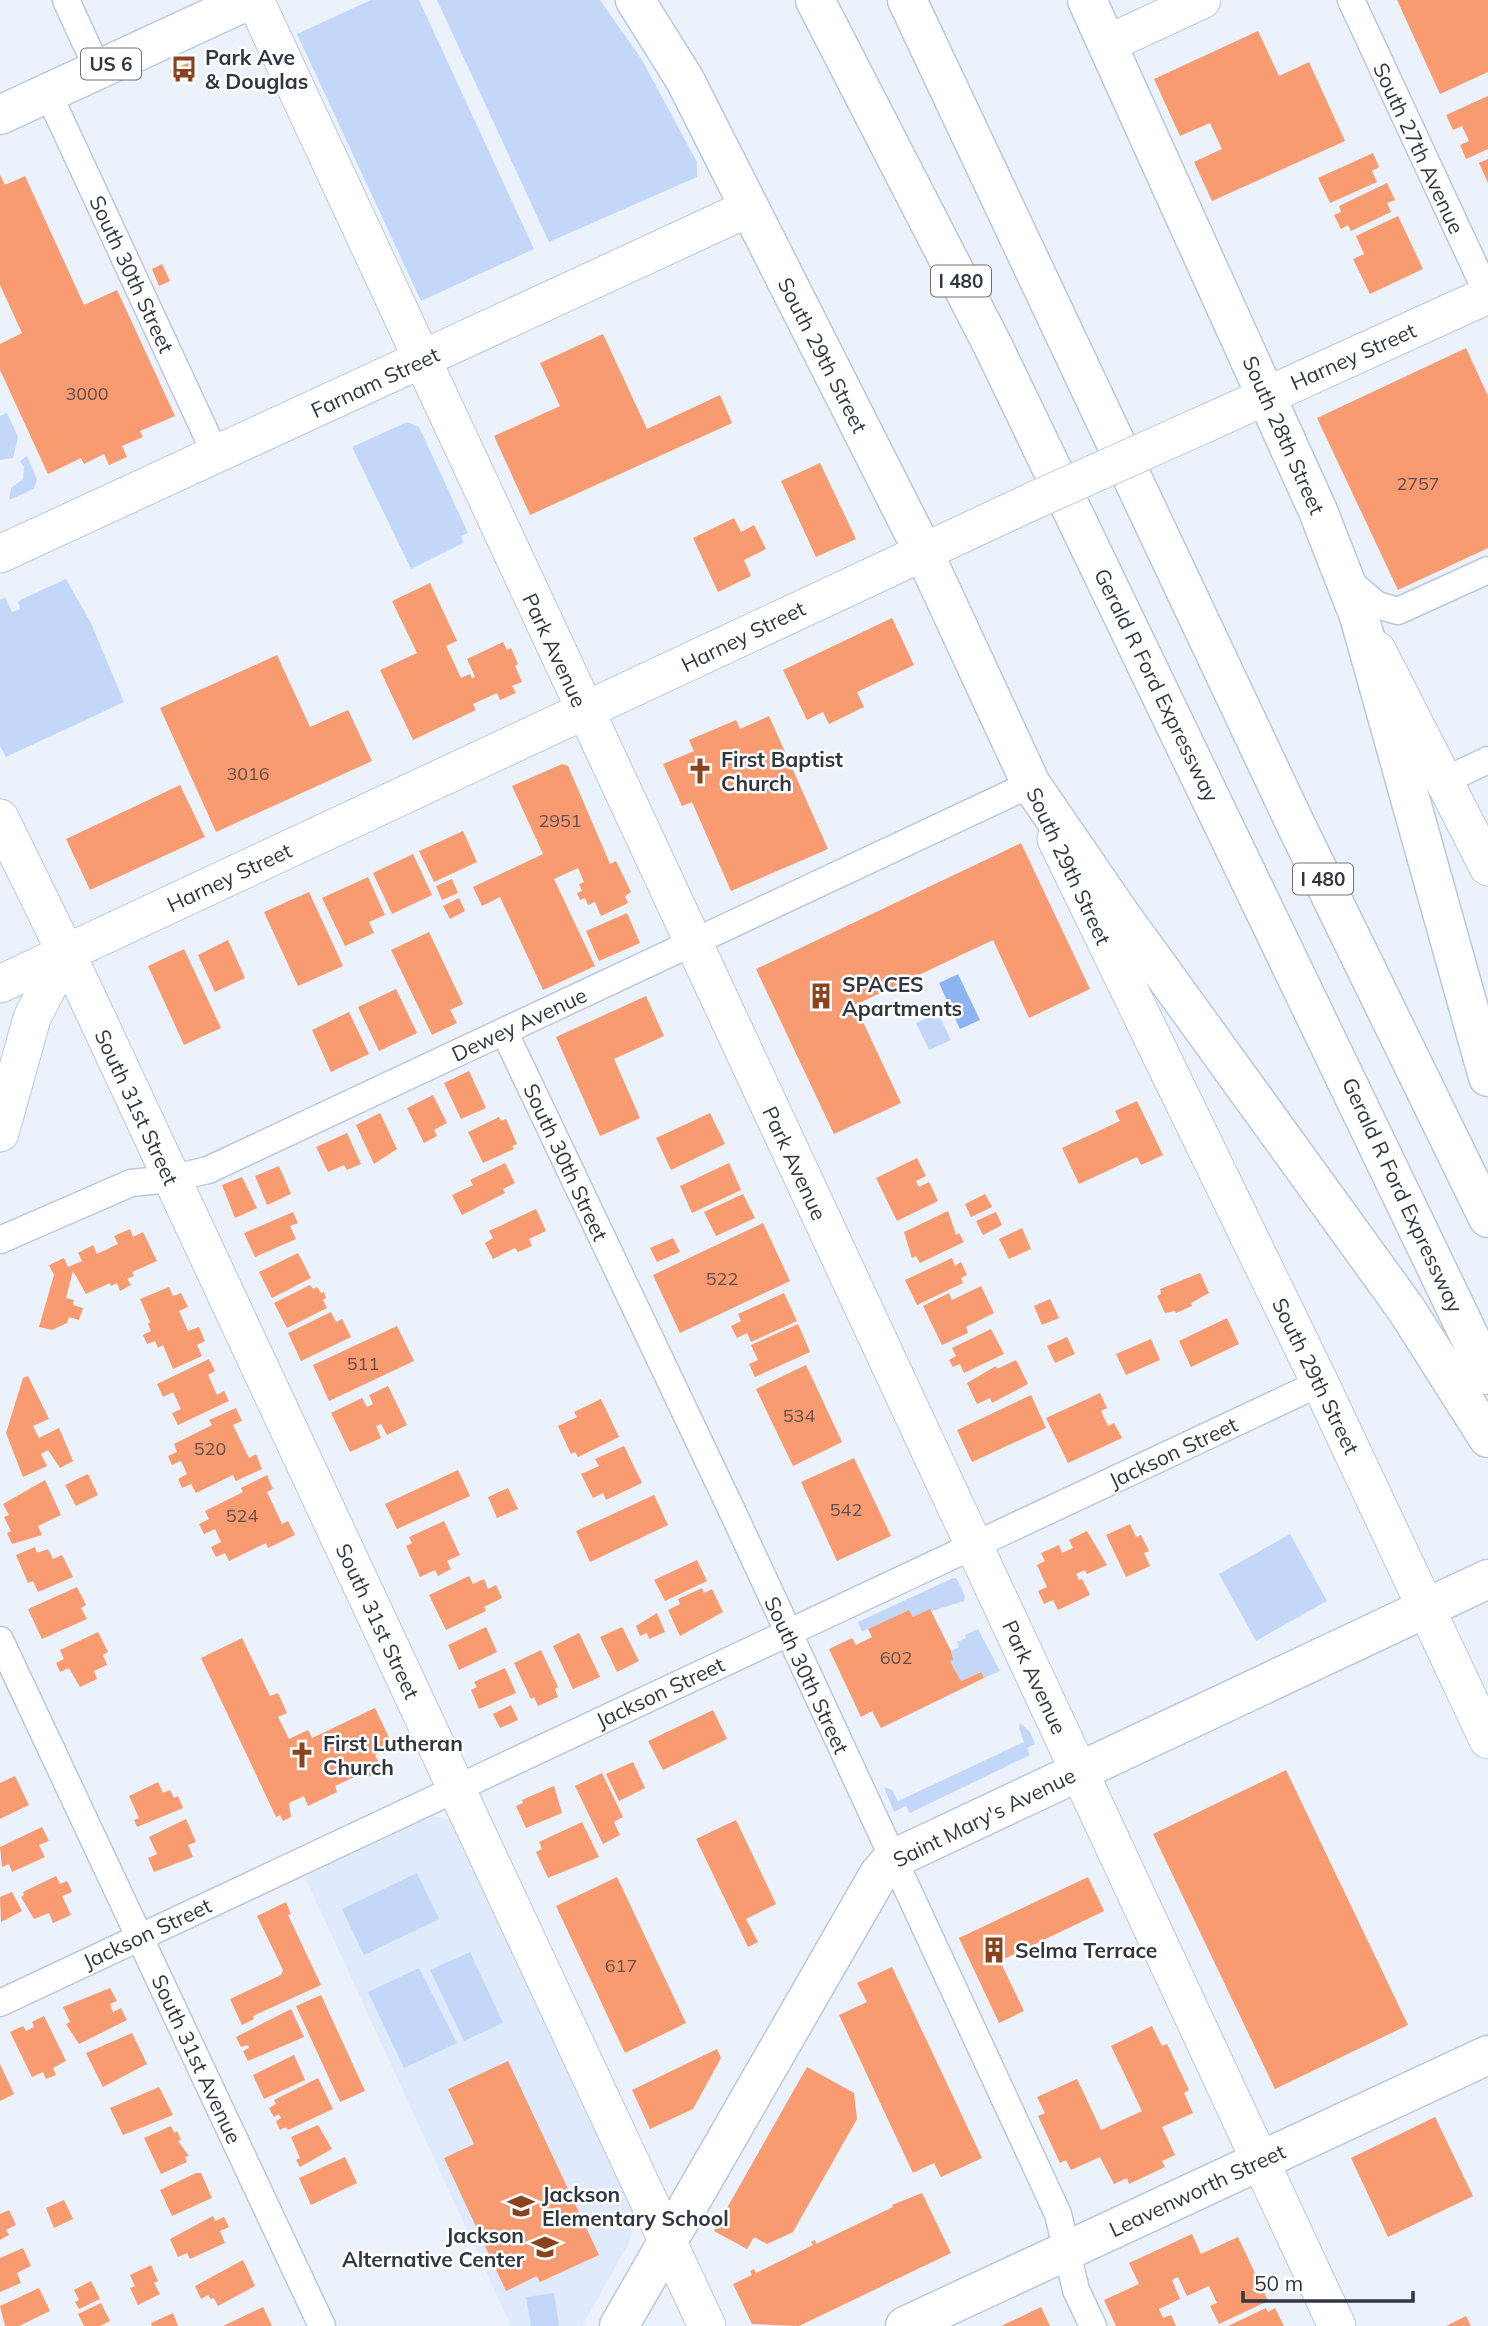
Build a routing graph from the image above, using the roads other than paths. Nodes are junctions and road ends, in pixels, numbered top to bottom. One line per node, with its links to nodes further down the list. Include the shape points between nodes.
1 (66, 0): 11 (street)
2 (249, 0): 11 (main road, US 6)
3 (255, 0): 16 (street, Park Avenue)
4 (635, 0): 14 (main road, South 29th Street, via 685,80)
5 (906, 0): 37 (main road, I 480, via 1289,811)
6 (1087, 0): 10 (main road, South 28th Street)
7 (1202, 0): 10 (street)
8 (1350, 0): 15 (street, South 27th Avenue)
9 (816, 2): 39 (main road, Gerald R Ford Expressway / I 480, via 992,344)
10 (1107, 44): 17 (main road, South 28th Street)
11 (98, 70): 12 (main road, US 6)
12 (48, 93): 13 (main road, US 6); 18 (street, South 30th Street)
13 (0, 115)
14 (749, 208): 16 (street, Farnam Street); 19 (main road, South 29th Street)
15 (1488, 295): 17 (street, Harney Street)
16 (422, 360): 18 (street, Farnam Street); 24 (street, Park Avenue)
17 (1266, 395): 19 (street, Harney Street, bridge); 22 (main road, South 28th Street)
18 (216, 455): 20 (street, Farnam Street)
19 (923, 551): 24 (street, Harney Street); 27 (main road, South 29th Street)
20 (0, 554)
21 (1488, 570): 22 (street, via 1398,611 1377,605)
22 (1344, 576): 23 (main road, South 28th Street)
23 (1359, 616): 26 (street, South 28th Street); 34 (main road)
24 (583, 711): 30 (street, Park Avenue); 31 (street, Harney Street)
25 (1488, 760): 26 (street)
26 (1446, 780): 29 (street, South 28th Street)
27 (1031, 784): 30 (street, Dewey Avenue); 40 (street, South 29th Street, via 1088,911); 41 (main road, via 1406,1308)
28 (0, 818): 31 (street, South 31st Street)
29 (1488, 867)
30 (692, 943): 33 (street, Dewey Avenue); 42 (street, Park Avenue)
31 (64, 955): 32 (street, Harney Street); 35 (street, via 32,1018); 36 (street, South 31st Street)
32 (0, 984)
33 (504, 1031): 36 (street, Dewey Avenue, via 208,1170); 45 (street, South 30th Street)
34 (1488, 1077)
35 (0, 1133)
36 (170, 1179): 38 (street, Dewey Avenue, via 131,1183); 49 (street, South 31st Street)
37 (1488, 1218)
38 (0, 1240)
39 (1488, 1375)
40 (1320, 1383): 42 (street, Jackson Street); 44 (street, South 29th Street)
41 (1488, 1438)
42 (974, 1545): 45 (street, Jackson Street); 48 (street, Park Avenue)
43 (1488, 1579): 44 (main road, Saint Mary's Avenue)
44 (1427, 1608): 47 (street, South 29th Street); 48 (main road, Saint Mary's Avenue)
45 (788, 1632): 49 (street, Jackson Street); 50 (street, South 30th Street)
46 (0, 1640): 51 (street, South 31st Avenue)
47 (1488, 1740)
48 (1078, 1771): 50 (main road, Saint Mary's Avenue); 54 (street, Park Avenue)
49 (457, 1787): 51 (street, Jackson Street); 55 (street, South 31st Street)
50 (891, 1860): 55 (main road, Saint Mary's Avenue, via 878,1874 788,2028); 56 (street, South 30th Street, via 1058,2214)
51 (140, 1936): 52 (street, Jackson Street); 57 (street, South 31st Avenue)
52 (0, 2003)
53 (1488, 2055): 54 (main road, Leavenworth Street)
54 (1259, 2161): 56 (main road, Leavenworth Street); 62 (street, Park Avenue)
55 (668, 2243): 58 (main road, Saint Mary's Avenue); 59 (street, South 31st Street)
56 (1067, 2251): 60 (main road, Leavenworth Street); 61 (street, South 30th Street, via 1076,2290)
57 (322, 2326)
58 (619, 2326)
59 (707, 2326)
60 (905, 2326)
61 (1093, 2326)
62 (1337, 2326)

